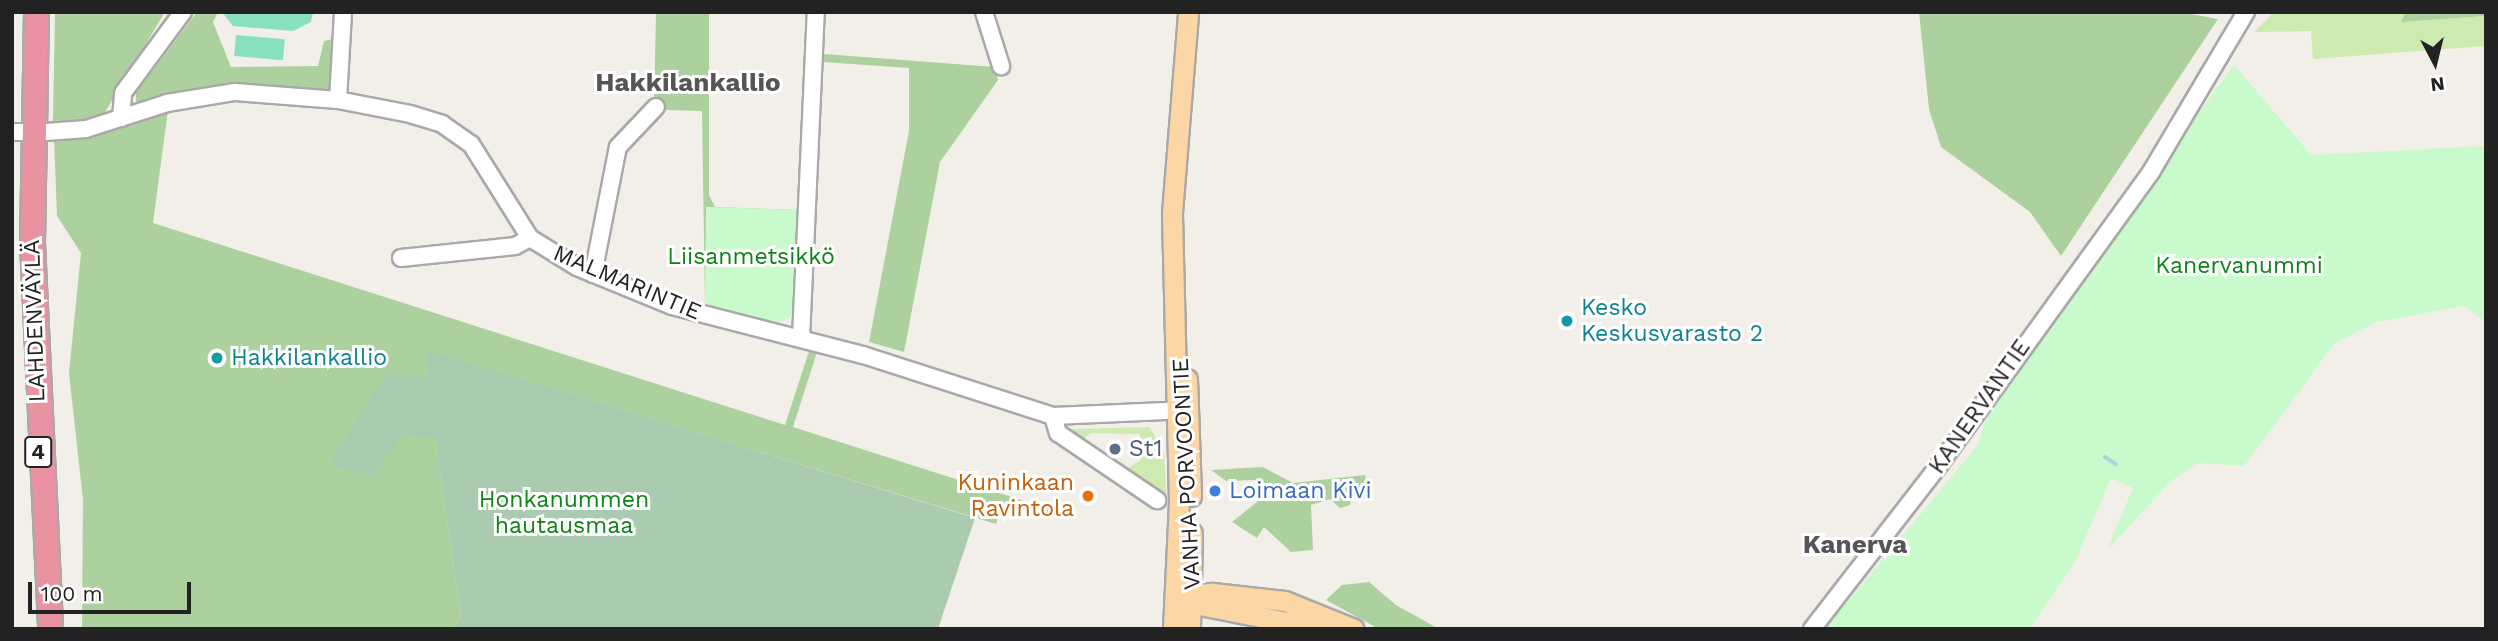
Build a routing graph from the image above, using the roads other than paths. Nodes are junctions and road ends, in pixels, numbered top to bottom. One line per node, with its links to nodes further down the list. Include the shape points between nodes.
1 (36, 12): 21 (highway, LAHDENVÄYLÄ / 4, via 32,243)
2 (183, 12): 11 (street, via 123,93)
3 (343, 12): 9 (street)
4 (816, 12): 16 (street)
5 (984, 12): 8 (street)
6 (1188, 12): 17 (main road, VANHA PORVOONTIE, via 1172,213)
7 (2245, 12): 26 (street, KANERVANTIE, via 2163,148 2148,161 2141,180 1954,446)
8 (1001, 66)
9 (338, 100): 11 (street, MALMARINTIE, via 205,94); 13 (street, MALMARINTIE, via 422,117 460,134 487,163)
10 (656, 107): 15 (street, via 618,147)
11 (121, 118): 12 (street, MALMARINTIE)
12 (46, 132)
13 (530, 238): 14 (street); 15 (street, MALMARINTIE)
14 (401, 258)
15 (593, 274): 16 (street, MALMARINTIE, via 699,315)
16 (801, 338): 18 (street, MALMARINTIE)
17 (1181, 410): 18 (street, MALMARINTIE); 20 (main road, VANHA PORVOONTIE)
18 (1053, 416): 19 (street, via 1058,433)
19 (1157, 500)
20 (1188, 599): 22 (main road, VANHA PORVOONTIE); 23 (main road, VANHA PORVOONTIE); 24 (main road, via 1284,616); 25 (main road, via 1285,601)
21 (50, 629)
22 (1174, 629)
23 (1190, 629)
24 (1323, 629)
25 (1354, 629)
26 (1812, 629)

